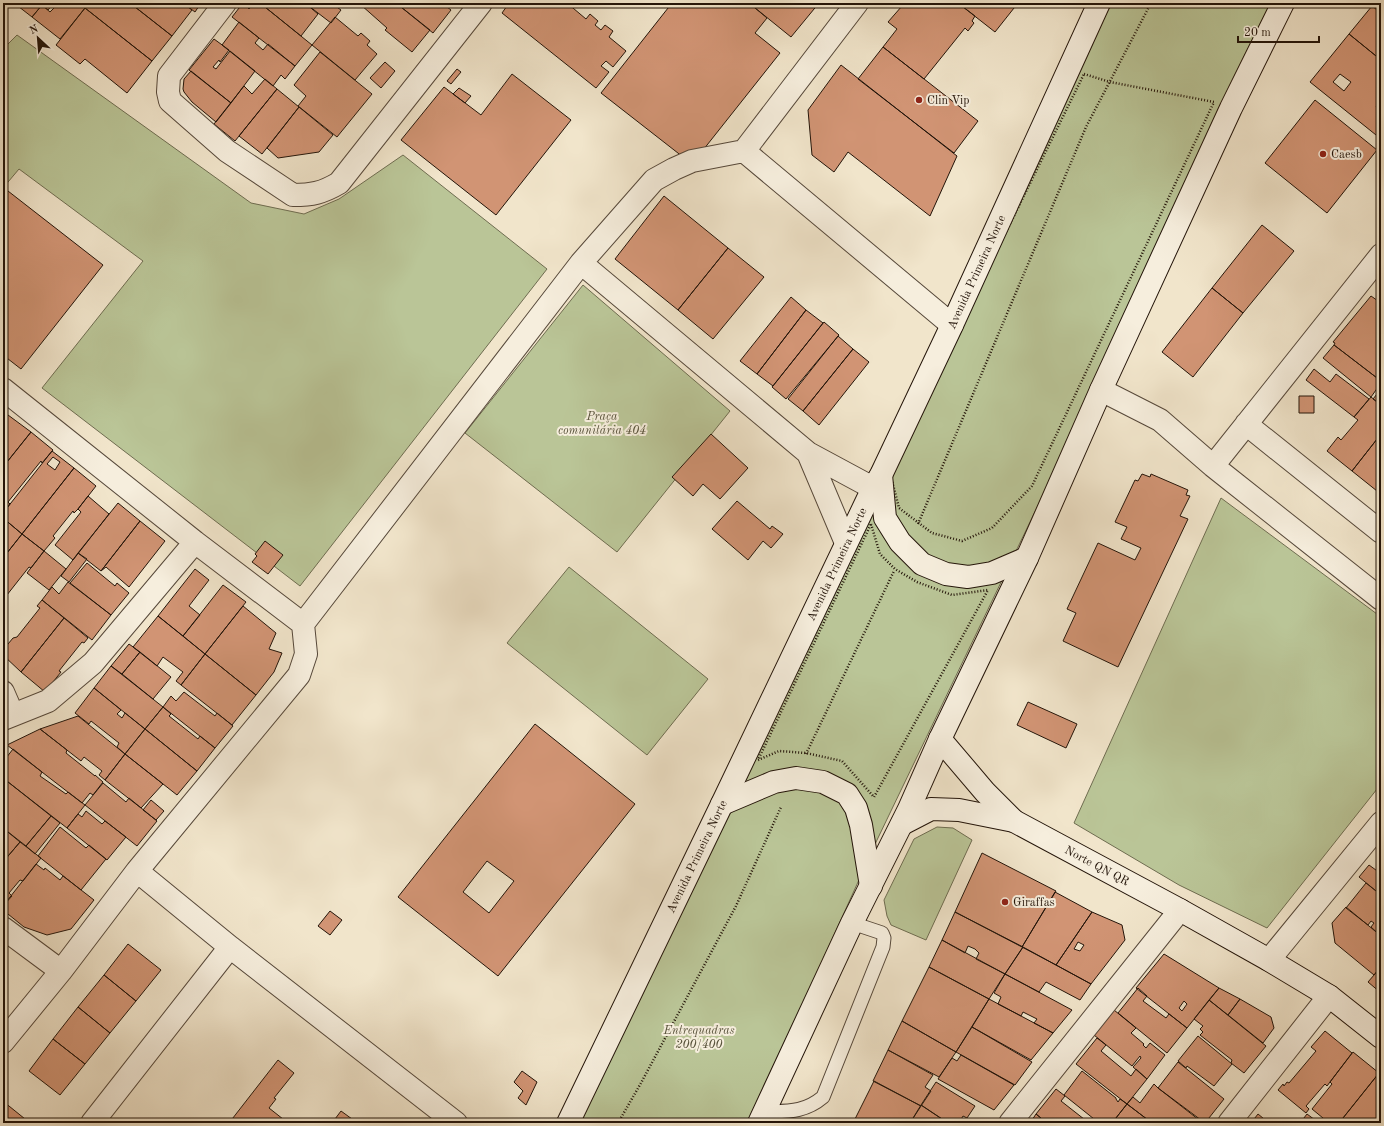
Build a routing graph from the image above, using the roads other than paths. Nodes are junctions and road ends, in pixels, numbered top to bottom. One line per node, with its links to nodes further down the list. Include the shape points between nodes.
1 (226, 3): 2 (street, via 169,76 170,101 227,152 293,195 325,191 339,183)
2 (481, 3)
3 (857, 3): 6 (street)
4 (1099, 3): 9 (street, Avenida Primeira Norte)
5 (1283, 3): 11 (street, via 1231,108)
6 (744, 151): 7 (street, via 692,161 654,180); 9 (street)
7 (581, 263): 13 (street); 21 (street)
8 (1378, 267): 12 (street)
9 (952, 324): 15 (street, Avenida Primeira Norte)
10 (3, 389): 17 (street)
11 (1101, 390): 14 (street, via 1160,420); 19 (street)
12 (1246, 424): 14 (street); 16 (street)
13 (808, 453): 15 (street); 18 (street)
14 (1213, 466): 20 (street)
15 (877, 481): 18 (street, Avenida Primeira Norte); 19 (street, via 884,518 900,542 922,564 946,574 968,577 992,573)
16 (1381, 532)
17 (195, 542): 21 (street); 23 (street, via 93,663 48,701)
18 (846, 543): 25 (street, Avenida Primeira Norte)
19 (1027, 558): 24 (street)
20 (1381, 599)
21 (303, 624): 29 (street, via 306,654 299,675)
22 (3, 692): 23 (street)
23 (8, 717)
24 (940, 739): 26 (street, Norte QN QR, via 985,792); 28 (street)
25 (722, 804): 30 (street, via 774,782 796,778 823,782 847,794 856,808 861,824); 43 (street, Avenida Primeira Norte)
26 (1014, 821): 28 (street, Norte QN QR, via 959,810 931,810); 31 (street, Norte QN QR)
27 (1381, 823): 35 (street)
28 (902, 824): 30 (street)
29 (137, 871): 34 (street); 36 (street)
30 (871, 886): 32 (street)
31 (1180, 910): 35 (street, Norte QN QR); 44 (street)
32 (852, 923): 40 (street); 40 (lane, via 882,933 883,947 823,1098 799,1111)
33 (3, 928): 36 (street)
34 (230, 947): 41 (street); 42 (street)
35 (1269, 960): 37 (street, Norte QN QR)
36 (61, 971): 39 (street)
37 (1329, 996): 38 (street, Norte QN QR); 45 (street)
38 (1381, 1037)
39 (3, 1042)
40 (761, 1118)
41 (92, 1123)
42 (456, 1123)
43 (568, 1123)
44 (1010, 1123)
45 (1229, 1123)

